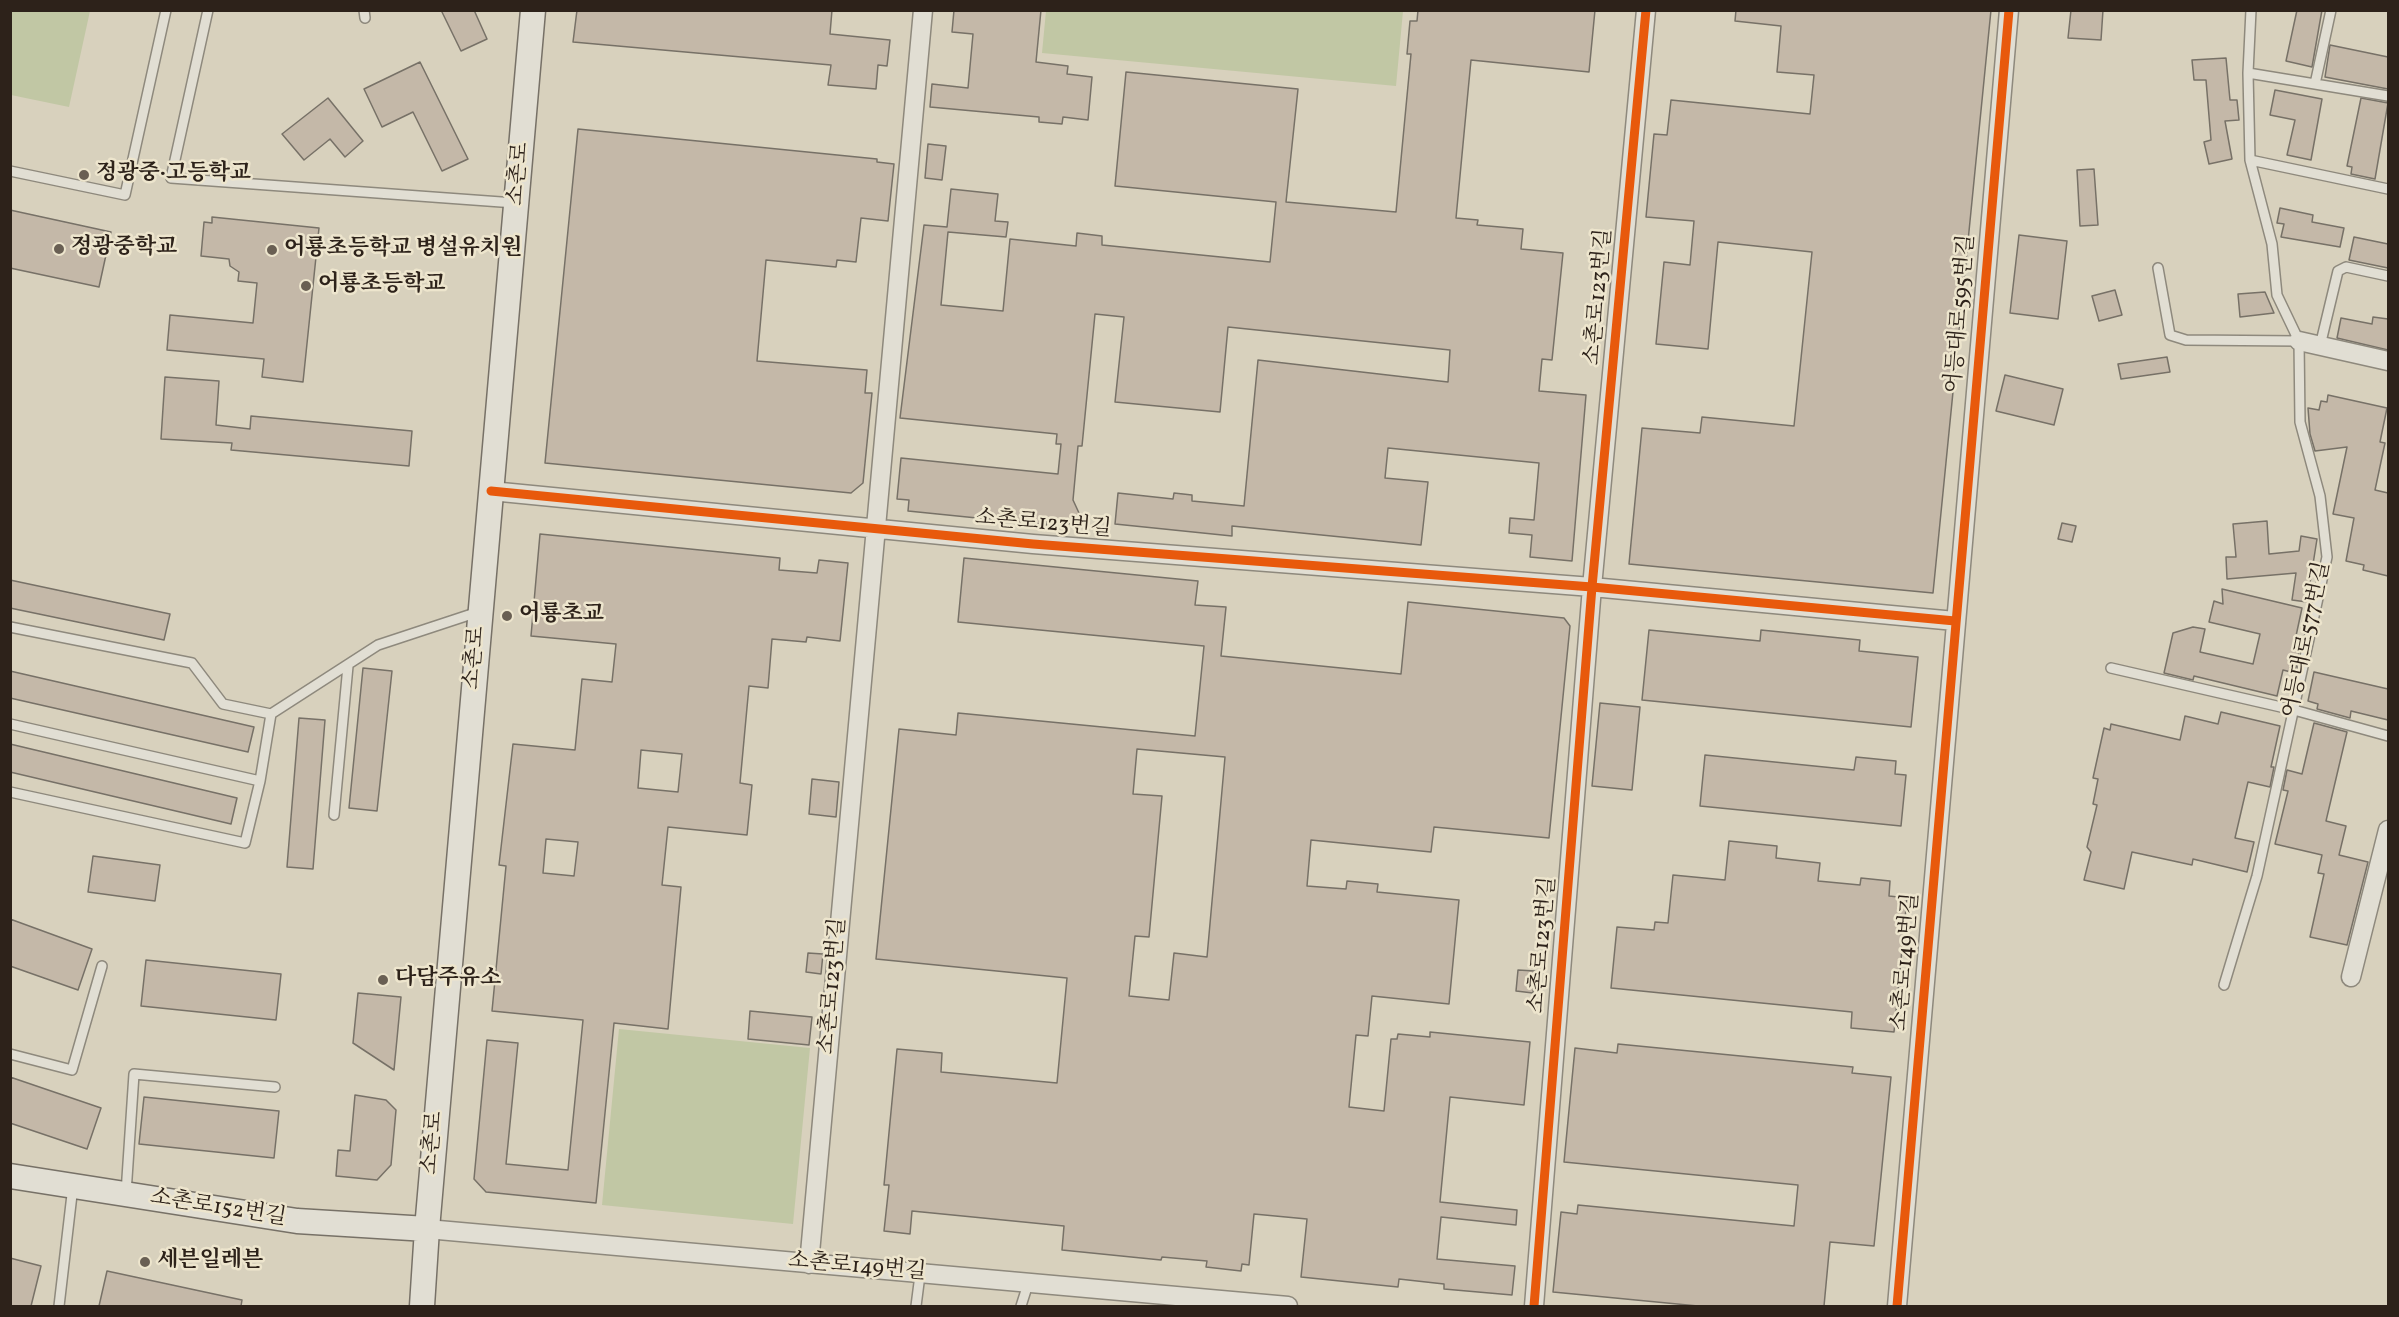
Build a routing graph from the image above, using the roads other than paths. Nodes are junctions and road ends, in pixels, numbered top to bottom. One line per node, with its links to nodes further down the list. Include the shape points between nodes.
1 (166, 10): 13 (lane, via 125,195)
2 (208, 10): 15 (lane, via 171,178)
3 (533, 10): 15 (street, 소촌로)
4 (923, 10): 22 (street, 소촌로123번길)
5 (1646, 10): 23 (street, 소촌로123번길)
6 (2009, 10): 25 (street, 어등대로595번길)
7 (2251, 10): 9 (lane, 어등대로577번길)
8 (2331, 10): 10 (lane)
9 (2248, 73): 10 (lane); 12 (lane, 어등대로577번길)
10 (2315, 84): 11 (lane)
11 (2388, 96)
12 (2250, 160): 14 (lane); 18 (lane, 어등대로577번길, via 2272,244 2277,295)
13 (10, 171)
14 (2388, 189)
15 (518, 203): 21 (street, 소촌로)
16 (2158, 268): 18 (lane, via 2170,335 2186,340)
17 (2388, 276): 19 (lane, via 2346,267 2338,271)
18 (2299, 341): 19 (street); 29 (lane, 어등대로577번길, via 2300,422 2320,496 2327,557)
19 (2320, 346): 20 (street)
20 (2388, 361)
21 (491, 491): 22 (street, 소촌로123번길); 24 (street, 소촌로)
22 (875, 530): 23 (street, 소촌로123번길); 46 (street, 소촌로123번길)
23 (1592, 587): 25 (street, 소촌로123번길); 54 (street, 소촌로123번길)
24 (481, 611): 27 (lane, via 378,645); 45 (street, 소촌로)
25 (1955, 621): 55 (street, 소촌로149번길)
26 (10, 627): 30 (lane, via 192,663 223,704)
27 (348, 666): 30 (lane); 35 (lane)
28 (2111, 668): 29 (lane)
29 (2294, 710): 32 (lane); 39 (lane, 어등대로577번길, via 2257,876)
30 (271, 714): 33 (lane)
31 (10, 724): 33 (lane)
32 (2388, 736)
33 (260, 781): 34 (lane, via 245,843)
34 (10, 792)
35 (334, 815)
36 (2388, 830): 38 (street)
37 (102, 966): 40 (lane, via 72,1070)
38 (2351, 977)
39 (2224, 985)
40 (10, 1054)
41 (275, 1087): 44 (lane, via 134,1074)
42 (10, 1176): 43 (street, 소촌로152번길)
43 (73, 1186): 44 (street, 소촌로152번길); 49 (lane)
44 (126, 1195): 45 (street, 소촌로152번길, via 297,1221)
45 (427, 1229): 46 (street, 소촌로149번길); 50 (street, 소촌로)
46 (809, 1264): 47 (street, 소촌로149번길)
47 (920, 1275): 48 (street, 소촌로149번길); 51 (lane)
48 (1028, 1284): 52 (lane); 53 (street, 소촌로149번길)
49 (59, 1306)
50 (422, 1306)
51 (916, 1306)
52 (1021, 1306)
53 (1288, 1306)
54 (1534, 1306)
55 (1897, 1306)

